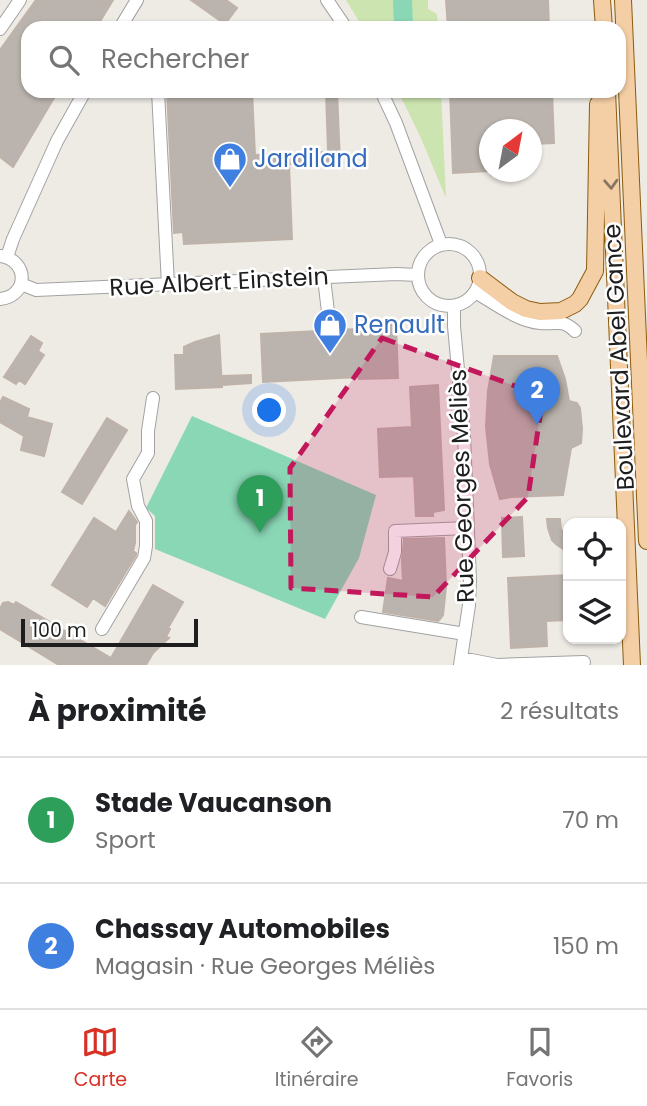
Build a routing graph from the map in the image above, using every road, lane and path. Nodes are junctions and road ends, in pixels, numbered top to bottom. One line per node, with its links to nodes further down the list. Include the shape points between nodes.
1 (20, 0): 8 (street)
2 (137, 0): 5 (street)
3 (327, 0): 6 (street)
4 (623, 0): 7 (main road, Boulevard Abel Gance)
5 (124, 21)
6 (341, 21)
7 (624, 21)
8 (0, 29)
9 (626, 68): 28 (main road, Boulevard Abel Gance)
10 (81, 98): 16 (street)
11 (158, 98): 20 (street)
12 (384, 98): 15 (street)
13 (599, 98): 23 (main road, via 595,271)
14 (607, 98): 35 (main road, Boulevard Abel Gance, one-way to 35)
15 (441, 244): 17 (street, via 424,256); 21 (street, via 467,248 480,268)
16 (4, 256): 19 (street, via 18,265)
17 (417, 275): 18 (street, Rue Albert Einstein); 24 (street, via 429,299)
18 (324, 278): 20 (street, Rue Albert Einstein); 25 (street)
19 (21, 284): 20 (street, Rue Albert Einstein, via 36,290); 22 (street, via 13,295)
20 (168, 285)
21 (478, 285): 23 (main road, via 540,313); 23 (street, via 523,319 565,323 575,336); 24 (street)
22 (0, 299)
23 (575, 304)
24 (454, 306): 27 (street, Rue Georges Méliès)
25 (328, 312)
26 (153, 397): 31 (street, via 148,453 133,479 146,521 144,558)
27 (467, 528): 29 (street, via 394,531); 32 (street, Rue Georges Méliès, via 470,580)
28 (647, 541)
29 (390, 569)
30 (360, 617): 32 (street)
31 (102, 629)
32 (465, 634): 33 (street, Rue Georges Méliès)
33 (460, 661): 34 (street, via 497,665)
34 (584, 662)
35 (632, 665)

